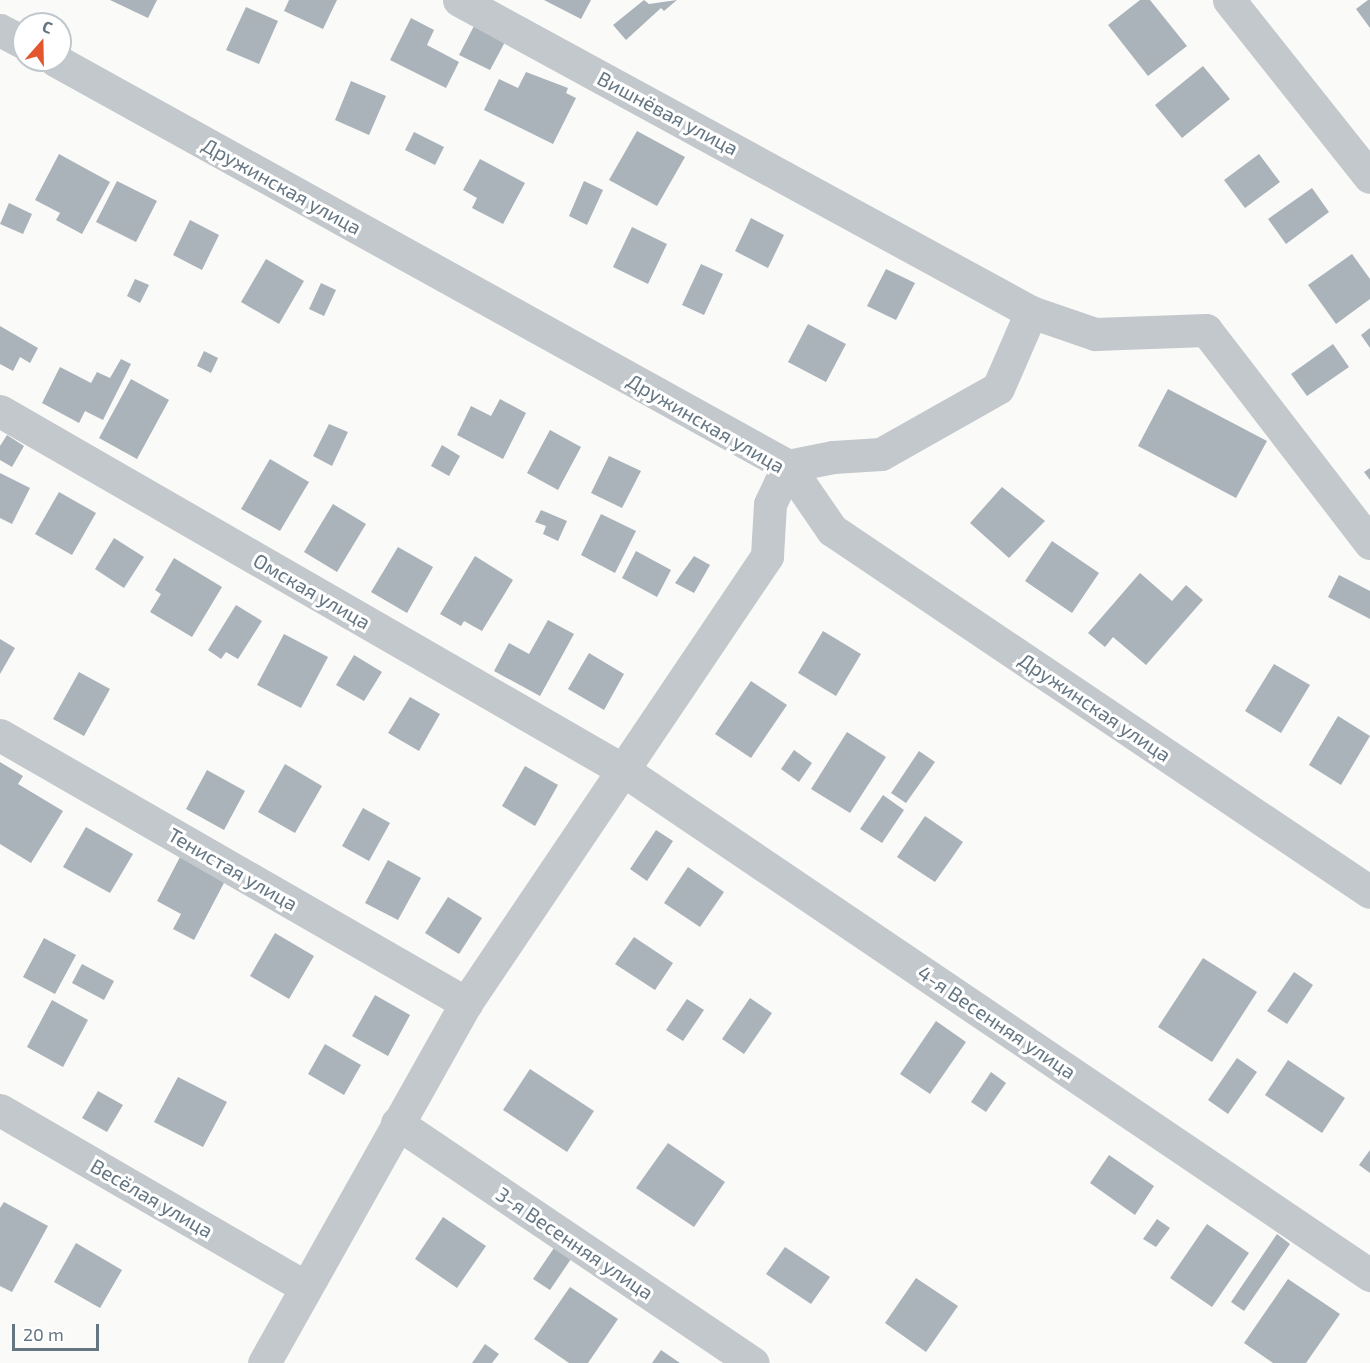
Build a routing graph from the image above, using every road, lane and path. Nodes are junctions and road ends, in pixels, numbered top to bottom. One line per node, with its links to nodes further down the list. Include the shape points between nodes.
1 (459, 0): 5 (street, Вишнёвая улица)
2 (1229, 0): 4 (street)
3 (72, 69): 7 (street, Дружинская улица)
4 (1370, 177)
5 (1031, 312): 7 (street, via 998,388 881,454 833,457); 8 (street, Вишнёвая улица, via 1095,334 1206,330)
6 (0, 411): 10 (street, Омская улица)
7 (788, 466): 10 (street, via 770,504 767,556); 11 (street, Дружинская улица, via 832,530)
8 (1370, 543)
9 (0, 735): 12 (street, Тенистая улица)
10 (623, 770): 12 (street); 15 (street, 4-я Весенняя улица)
11 (1370, 892)
12 (466, 1003): 14 (street)
13 (0, 1110): 16 (street, Весёлая улица)
14 (397, 1124): 16 (street); 18 (street, 3-я Весенняя улица)
15 (1370, 1275)
16 (304, 1286): 17 (street)
17 (264, 1363)
18 (753, 1363)

